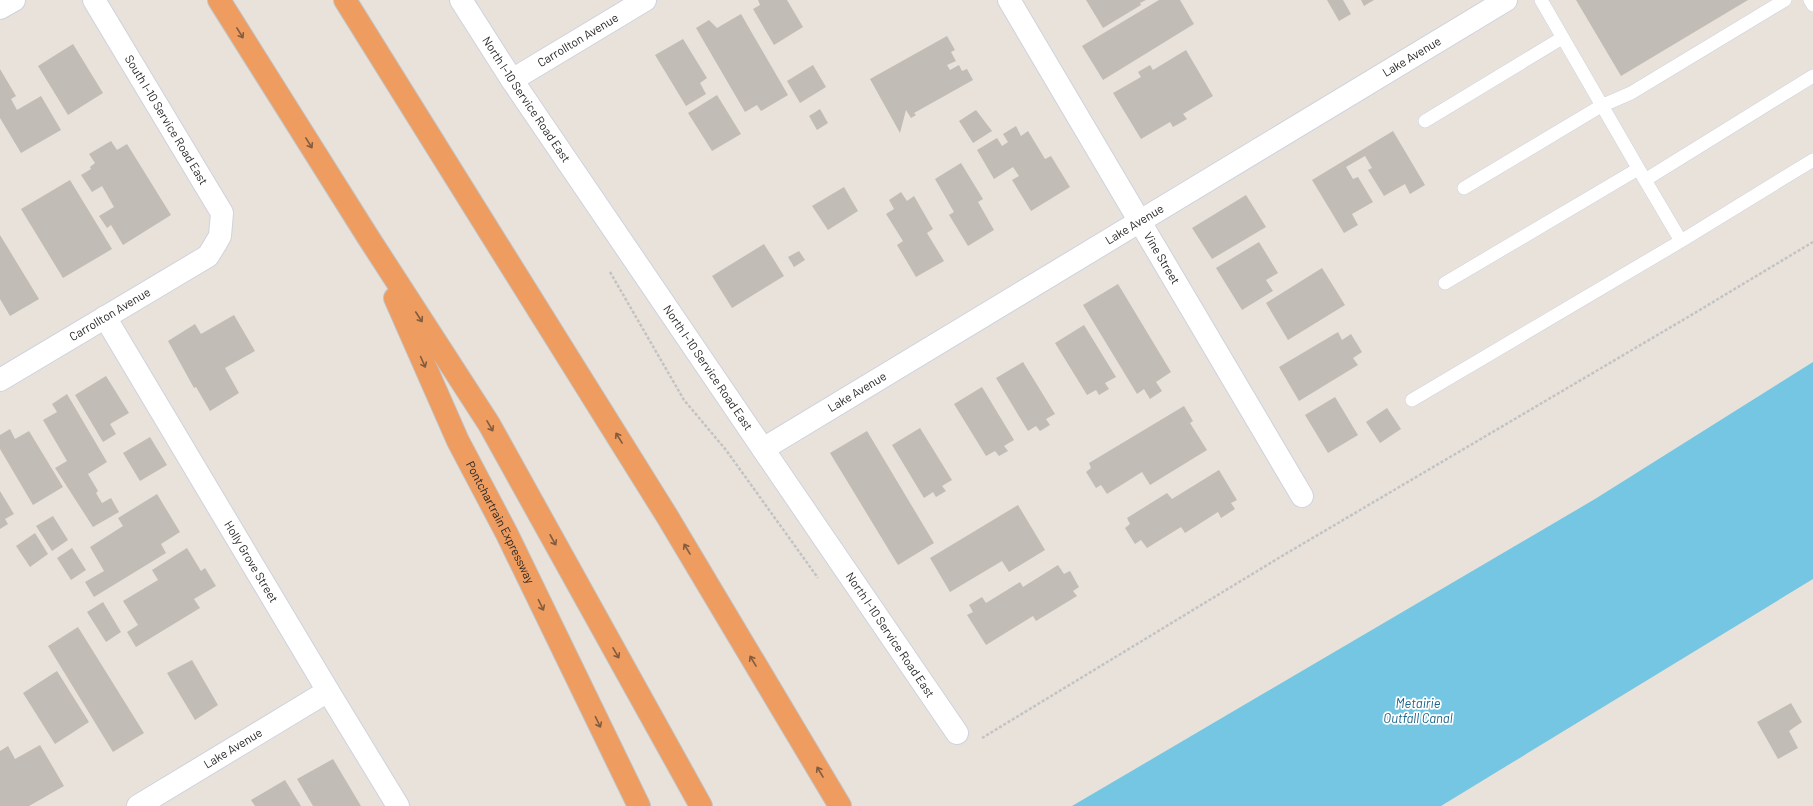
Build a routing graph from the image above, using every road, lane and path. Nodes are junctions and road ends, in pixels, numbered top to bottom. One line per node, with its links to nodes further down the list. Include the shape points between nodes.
1 (14, 0): 13 (street)
2 (94, 0): 26 (street, South I-10 Service Road East, via 222,213 220,236)
3 (219, 0): 23 (highway, one-way to 23)
4 (345, 0): 39 (highway, one-way to 4, via 667,516)
5 (461, 0): 16 (street, North I-10 Service Road East)
6 (645, 0): 16 (street, Carrollton Avenue)
7 (1009, 0): 22 (street, Vine Street)
8 (1506, 0): 22 (street, Lake Avenue)
9 (1540, 0): 14 (lane)
10 (1785, 0): 17 (lane, via 1631,93)
11 (1810, 0): 12 (lane)
12 (1813, 6)
13 (0, 8)
14 (1562, 38): 17 (lane); 18 (lane)
15 (1813, 76): 20 (lane)
16 (512, 80): 31 (street, North I-10 Service Road East)
17 (1601, 106): 20 (lane); 21 (lane)
18 (1425, 121)
19 (1813, 160): 24 (lane)
20 (1641, 174): 24 (lane); 27 (lane)
21 (1464, 188)
22 (1140, 221): 31 (street, Lake Avenue); 32 (street, Vine Street)
23 (368, 237): 37 (highway, Pontchartrain Expressway, one-way to 37, via 458,441 507,534); 38 (highway, one-way to 38, via 489,424)
24 (1681, 241): 30 (lane)
25 (1813, 242): 34 (path, via 1668,330)
26 (216, 243): 28 (street, Carrollton Avenue, via 208,256)
27 (1445, 283)
28 (104, 317): 29 (street, Carrollton Avenue); 33 (street, Holly Grove Street)
29 (0, 380)
30 (1412, 400)
31 (763, 448): 34 (street, North I-10 Service Road East)
32 (1302, 496)
33 (328, 691): 35 (street, Lake Avenue); 36 (street, Holly Grove Street)
34 (967, 738)
35 (138, 806)
36 (398, 806)
37 (639, 806)
38 (701, 806)
39 (840, 806)

